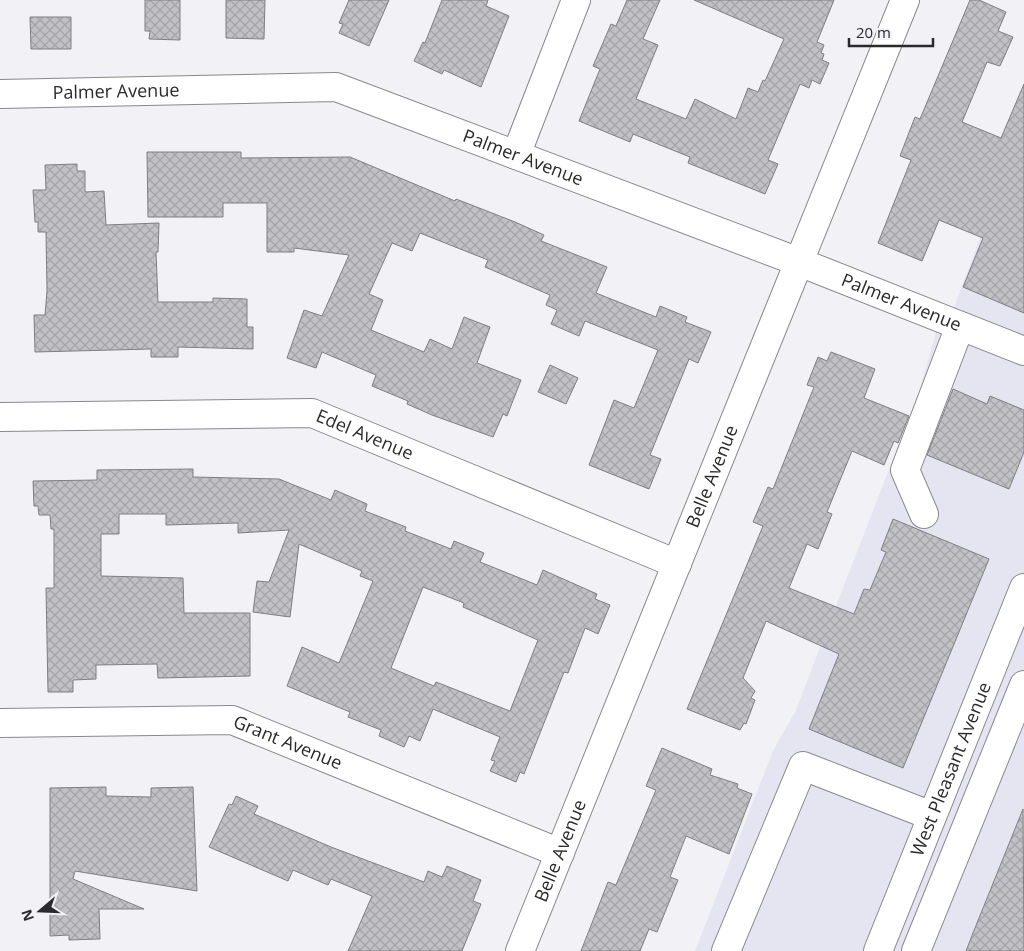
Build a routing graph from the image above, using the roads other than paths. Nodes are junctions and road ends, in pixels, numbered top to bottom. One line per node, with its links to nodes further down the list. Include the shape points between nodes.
1 (576, 0): 4 (street)
2 (905, 0): 5 (street, Belle Avenue)
3 (0, 94): 4 (street, Palmer Avenue, via 336,87)
4 (516, 155): 5 (street, Palmer Avenue)
5 (799, 262): 6 (street, Palmer Avenue); 10 (street, Belle Avenue)
6 (960, 326): 7 (street, Palmer Avenue); 9 (street, via 905,470)
7 (1024, 351)
8 (0, 417): 10 (street, Edel Avenue, via 312,412)
9 (924, 514)
10 (677, 564): 16 (street, Belle Avenue)
11 (1024, 588): 12 (street, West Pleasant Avenue)
12 (985, 684): 13 (street); 15 (street, West Pleasant Avenue)
13 (1022, 694): 20 (street, West Pleasant Avenue)
14 (0, 723): 16 (street, Grant Avenue, via 232,720)
15 (932, 816): 18 (street, via 803,766); 19 (street, West Pleasant Avenue)
16 (560, 853): 17 (street, Belle Avenue)
17 (520, 951)
18 (726, 951)
19 (878, 951)
20 (916, 951)

